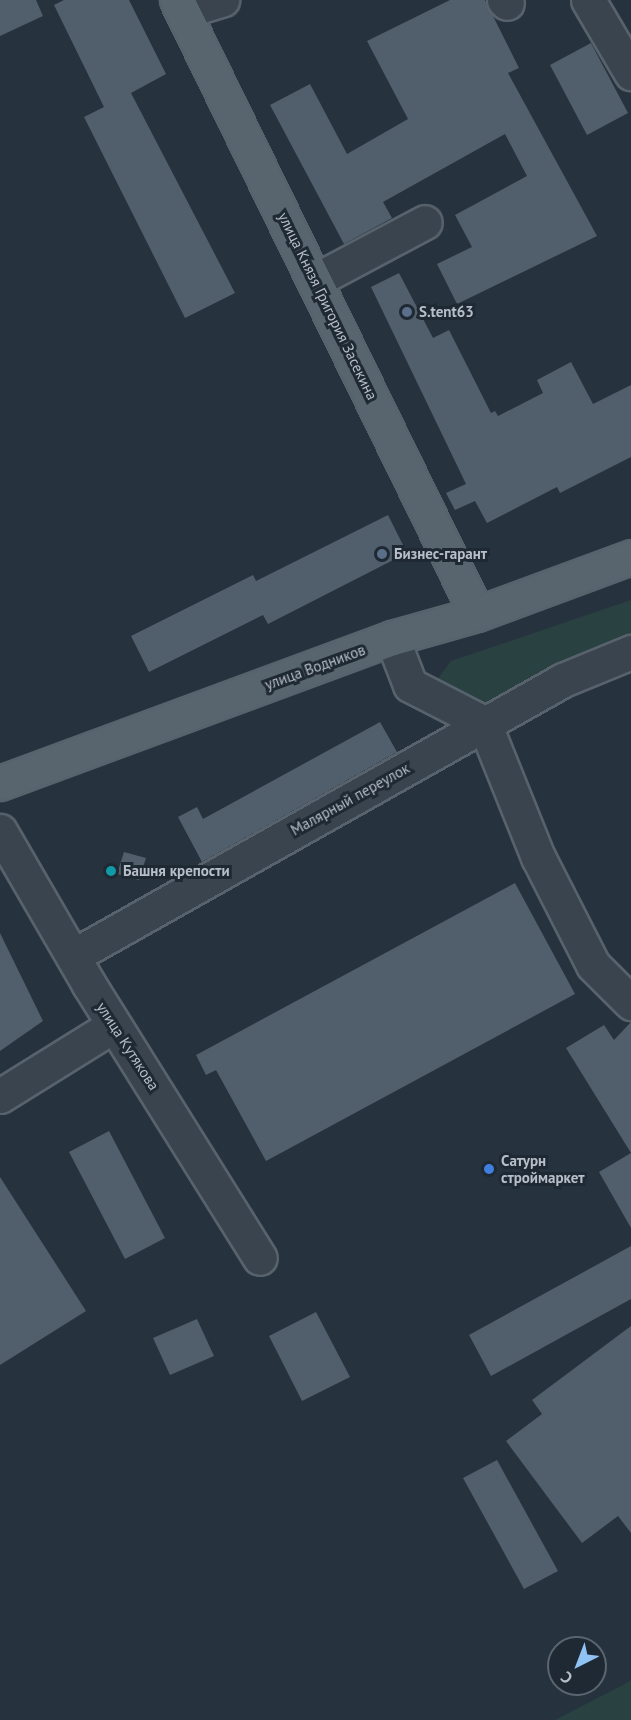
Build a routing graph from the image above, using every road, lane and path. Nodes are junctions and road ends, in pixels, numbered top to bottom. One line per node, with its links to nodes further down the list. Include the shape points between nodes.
1 (222, 0): 3 (street)
2 (588, 0): 4 (street)
3 (181, 5): 6 (main road, улица Князя Григория Засекина)
4 (631, 73)
5 (425, 222): 6 (street)
6 (316, 280): 8 (main road, улица Князя Григория Засекина)
7 (631, 557): 8 (main road, улица Водников)
8 (477, 614): 9 (main road, улица Водников)
9 (393, 638): 11 (street, via 410,685); 12 (main road, улица Водников)
10 (631, 652): 11 (street, Малярный переулок, via 563,680)
11 (484, 723): 14 (street, Малярный переулок); 15 (street, via 538,857 593,965)
12 (0, 783)
13 (0, 831): 14 (street, улица Кутякова)
14 (73, 956): 16 (street, улица Кутякова)
15 (631, 1003)
16 (114, 1025): 17 (street); 18 (street, улица Кутякова)
17 (0, 1096)
18 (260, 1258)

